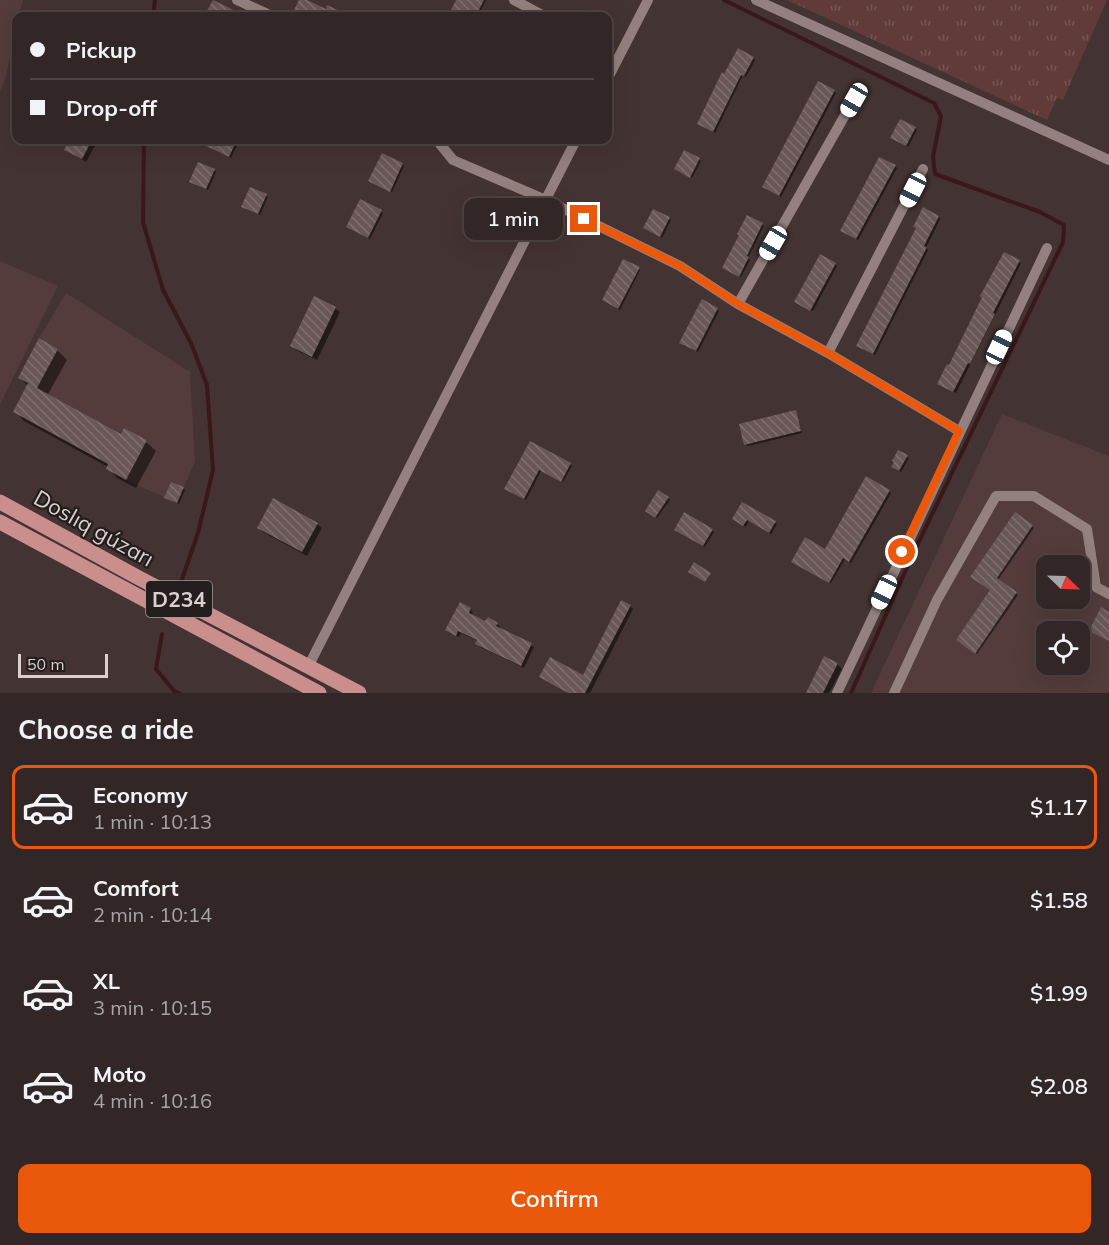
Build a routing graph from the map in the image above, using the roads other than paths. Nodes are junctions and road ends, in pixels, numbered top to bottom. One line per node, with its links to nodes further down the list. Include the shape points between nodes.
1 (237, 0): 5 (street)
2 (514, 0): 6 (street)
3 (648, 0): 8 (street)
4 (756, 0): 13 (street)
5 (263, 12)
6 (536, 12)
7 (612, 53): 8 (street)
8 (618, 57): 9 (street)
9 (612, 70)
10 (854, 100): 17 (street)
11 (440, 144): 15 (street, via 453,160)
12 (574, 144): 15 (street)
13 (1109, 160)
14 (923, 169): 18 (street)
15 (546, 200): 17 (street, via 680,266); 23 (street)
16 (1047, 248): 19 (street)
17 (738, 304): 18 (street)
18 (828, 353): 19 (street)
19 (959, 431): 26 (street)
20 (0, 502): 23 (main road, Doslıq gúzarı / D234)
21 (0, 522): 24 (main road, Doslıq gúzarı / D234)
22 (1109, 594): 27 (street, via 1096,587 1087,529 1034,496 996,496 937,600)
23 (308, 667): 25 (main road, Doslıq gúzarı / D234)
24 (319, 693)
25 (359, 693)
26 (837, 693)
27 (894, 693)

